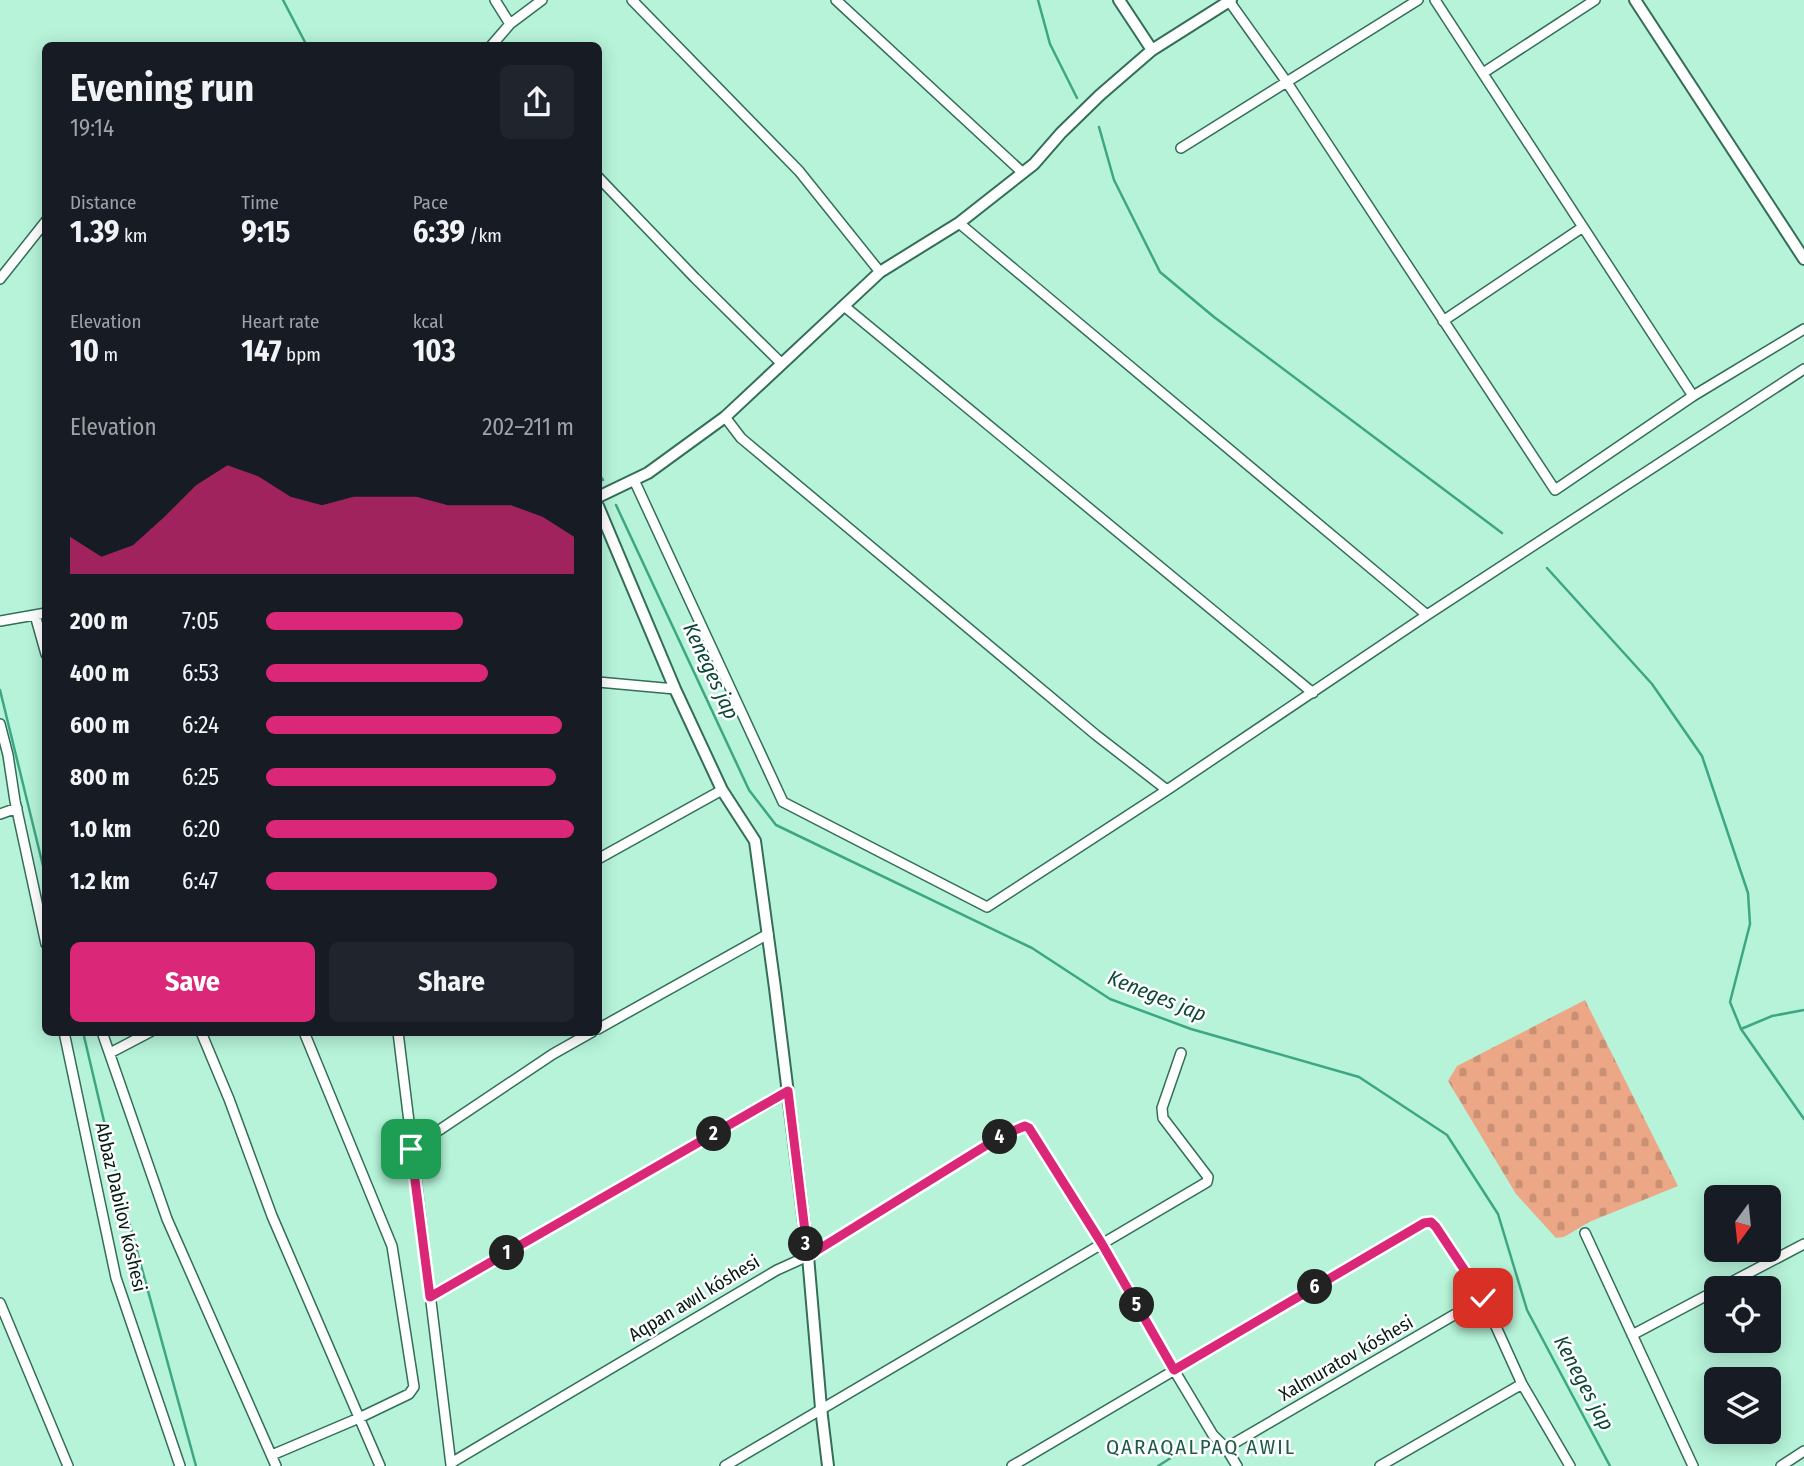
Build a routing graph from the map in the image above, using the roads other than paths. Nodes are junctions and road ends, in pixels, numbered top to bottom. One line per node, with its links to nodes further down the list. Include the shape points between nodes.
1 (495, 0): 11 (street)
2 (542, 0): 11 (street)
3 (632, 0): 23 (street, via 799,171)
4 (836, 0): 17 (street)
5 (1119, 0): 13 (street)
6 (1418, 0): 15 (street)
7 (1435, 0): 14 (street)
8 (1595, 0): 14 (street)
9 (1635, 0): 22 (street)
10 (1230, 1): 13 (street); 15 (street)
11 (510, 24): 12 (street)
12 (494, 42)
13 (1152, 50): 17 (street)
14 (1483, 73): 21 (street)
15 (1286, 80): 16 (street); 26 (street)
16 (1181, 148)
17 (1023, 173): 19 (street)
18 (602, 181): 28 (street)
19 (959, 223): 23 (street); 37 (street)
20 (42, 226): 24 (street)
21 (1583, 227): 26 (street); 30 (street)
22 (1804, 259)
23 (880, 272): 25 (street)
24 (0, 279)
25 (844, 306): 28 (street); 42 (street)
26 (1443, 321): 30 (street, via 1555,490)
27 (1804, 329): 30 (street)
28 (782, 364): 31 (street)
29 (1804, 369): 37 (street)
30 (1693, 396)
31 (725, 417): 32 (street); 45 (street, via 741,438)
32 (634, 480): 33 (street); 45 (street, via 783,802 987,907)
33 (602, 495)
34 (602, 516): 41 (street)
35 (42, 614): 36 (street)
36 (35, 615): 38 (street); 39 (street)
37 (1427, 615): 42 (street)
38 (0, 619)
39 (42, 640)
40 (602, 682): 41 (street)
41 (675, 689): 44 (street)
42 (1313, 692): 45 (street)
43 (0, 723): 46 (street)
44 (722, 790): 48 (street); 50 (street, via 755,841)
45 (1167, 790)
46 (17, 808): 47 (street); 49 (street)
47 (0, 814)
48 (602, 857)
49 (42, 925)
50 (768, 934): 51 (street); 61 (street)
51 (602, 1027)
52 (65, 1036): 83 (street, Abbaz Dabilov kóshesi, via 116,1278)
53 (104, 1036): 59 (street)
54 (142, 1036): 59 (street)
55 (203, 1036): 76 (street, via 272,1216)
56 (306, 1036): 76 (street, via 392,1246 414,1387 409,1394)
57 (398, 1036): 62 (street)
58 (585, 1036): 62 (street)
59 (110, 1053): 79 (street, via 167,1219)
60 (1181, 1053): 64 (street, via 1162,1108 1163,1118 1208,1177 1207,1182)
61 (788, 1091): 66 (street); 68 (street)
62 (411, 1149): 68 (street)
63 (1585, 1233): 72 (street)
64 (1102, 1244): 66 (street, Aqpan awıl kóshesi, via 1029,1128 1021,1127); 73 (street); 75 (street)
65 (1804, 1244): 67 (street)
66 (808, 1256): 75 (street); 80 (street, Aqpan awıl kóshesi, via 777,1270)
67 (1744, 1276)
68 (430, 1297): 80 (street)
69 (1704, 1297): 72 (street)
70 (1483, 1298): 73 (street, via 1436,1227 1424,1223); 74 (street); 77 (street, Xalmuratov kóshesi)
71 (0, 1303): 82 (street)
72 (1632, 1335): 91 (street)
73 (1174, 1370): 77 (street, via 1213,1435); 88 (street)
74 (1522, 1384): 81 (street); 90 (street)
75 (821, 1408): 86 (street); 87 (street)
76 (359, 1418): 79 (street); 85 (street)
77 (1226, 1448): 89 (street)
78 (1804, 1451): 92 (street)
79 (272, 1455): 84 (street)
80 (451, 1464)
81 (1566, 1465)
82 (68, 1466)
83 (180, 1466)
84 (276, 1466)
85 (380, 1466)
86 (725, 1466)
87 (828, 1466)
88 (1012, 1466)
89 (1237, 1466)
90 (1380, 1466)
91 (1693, 1466)
92 (1781, 1466)

